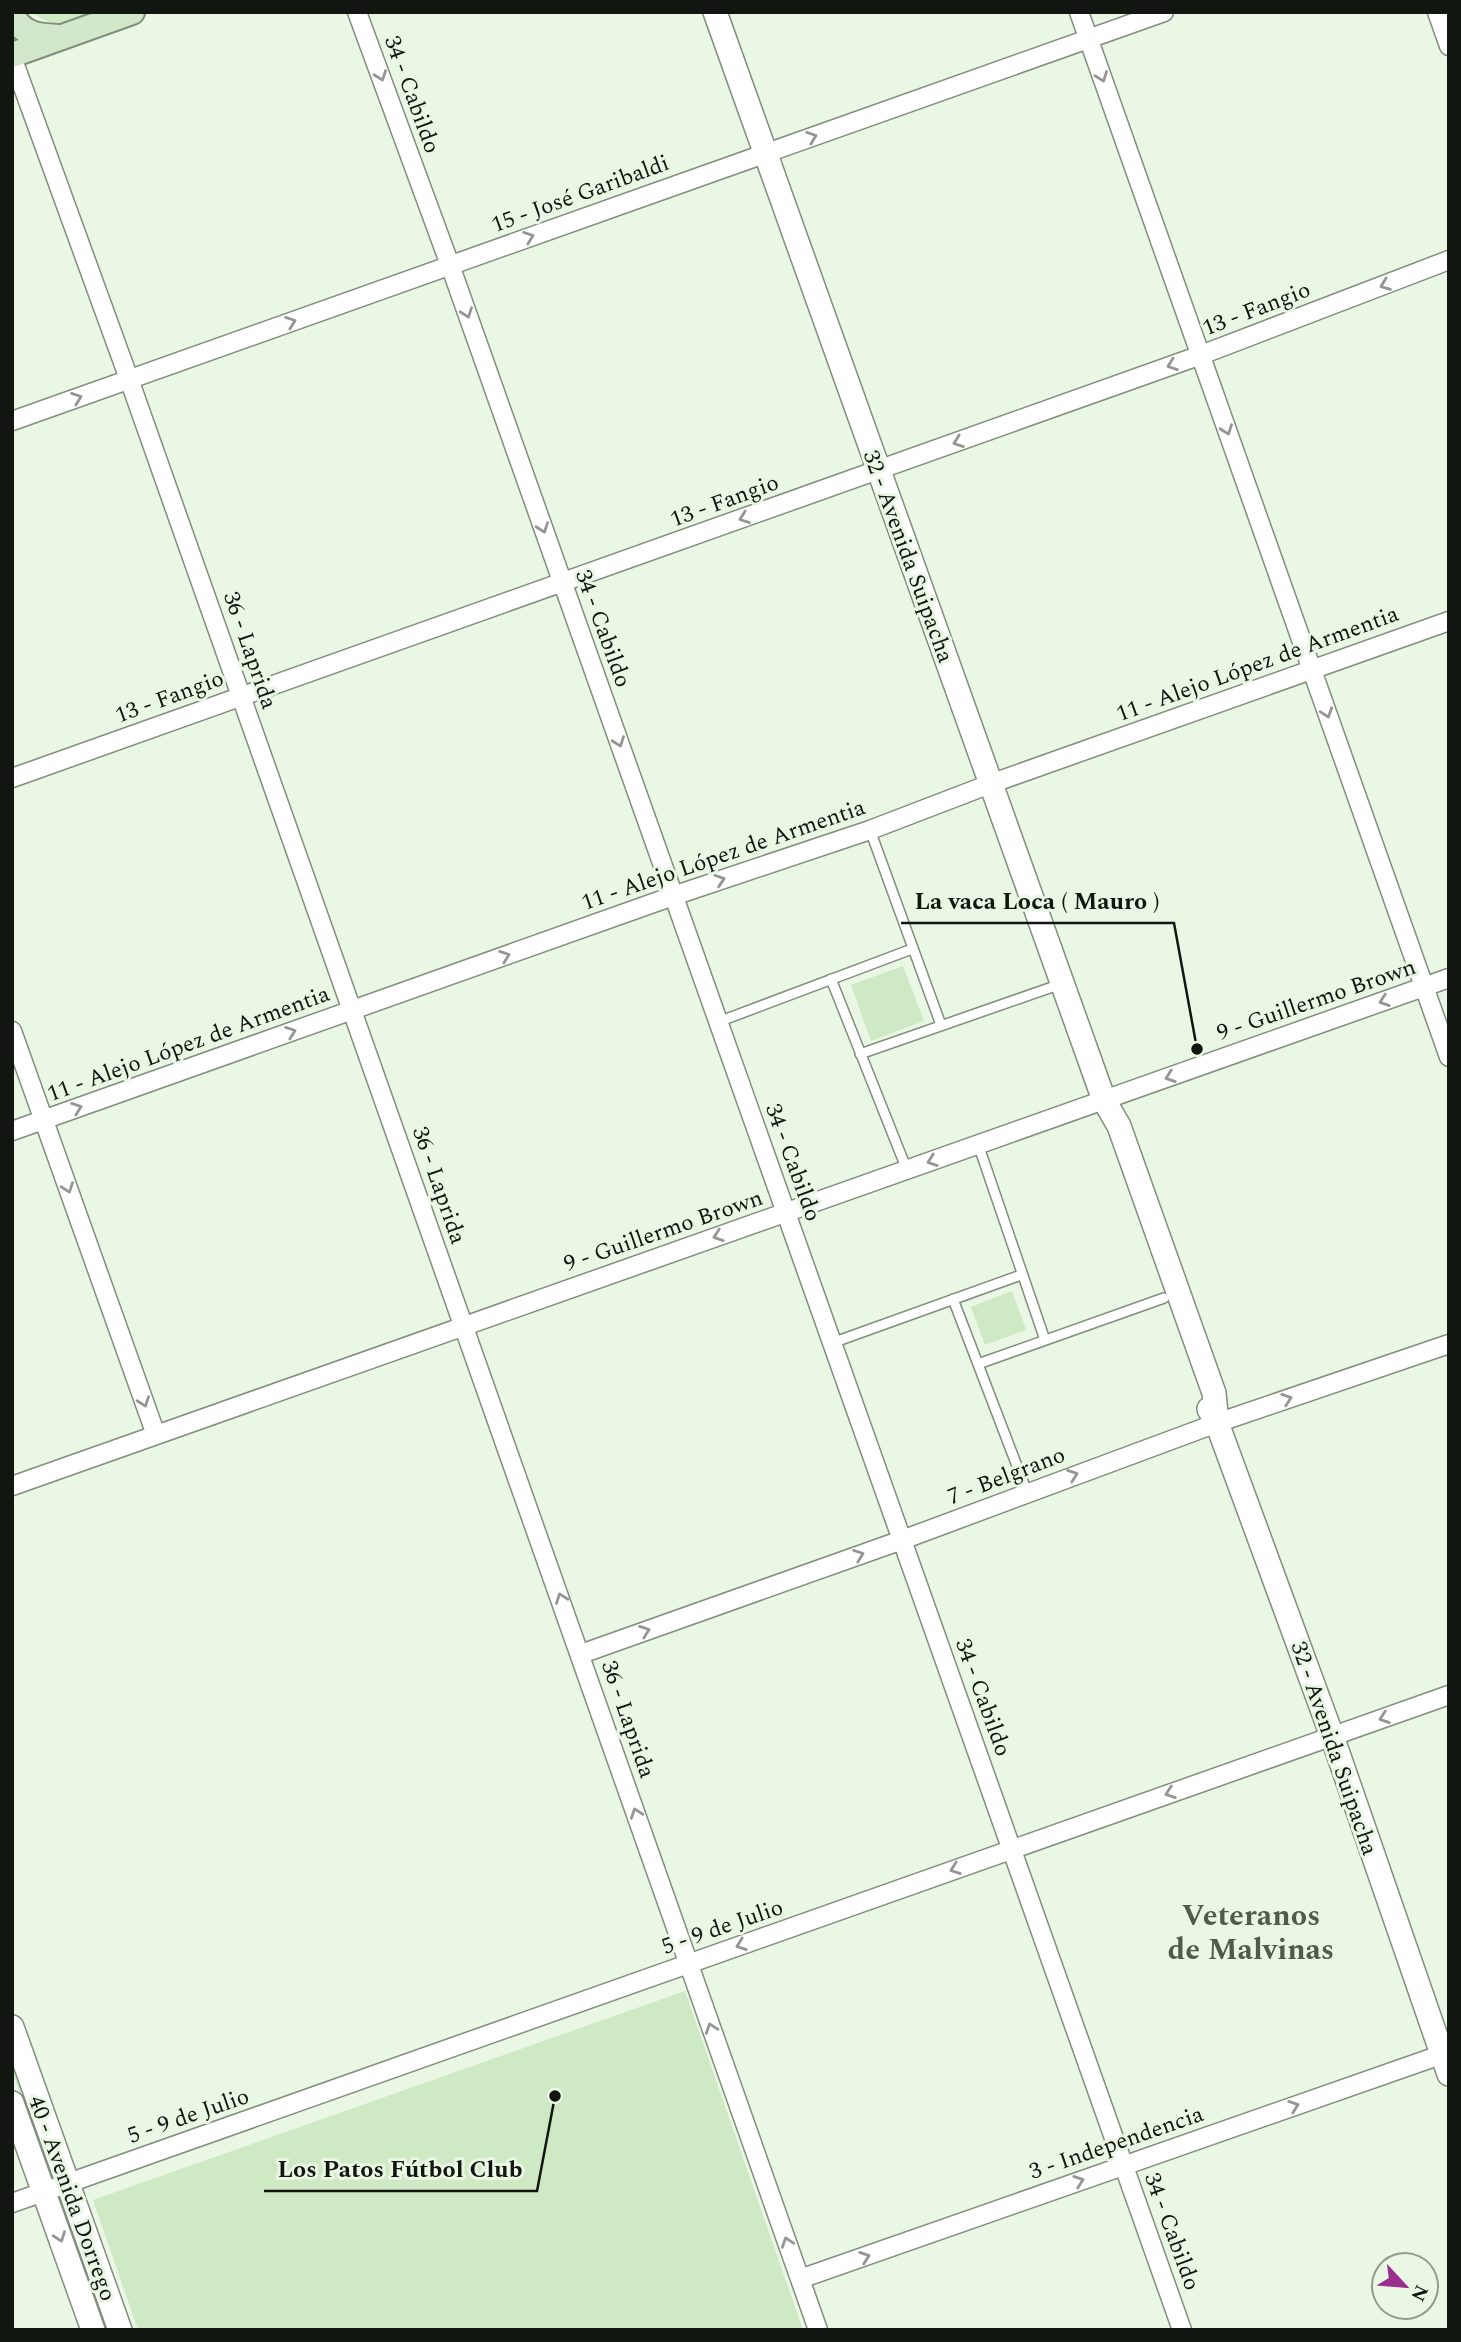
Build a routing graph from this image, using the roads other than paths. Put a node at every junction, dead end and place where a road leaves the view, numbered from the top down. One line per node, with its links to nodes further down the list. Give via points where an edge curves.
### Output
1 (132, 12): 8 (main road)
2 (357, 12): 14 (street, 34 - Cabildo, one-way to 14)
3 (715, 12): 12 (street, 32 - Avenida Suipacha)
4 (1079, 12): 9 (street)
5 (1164, 12): 9 (street, 15 - José Garibaldi)
6 (1437, 12): 10 (street)
7 (12, 16): 8 (main road, via 20,29 38,36)
8 (63, 37): 11 (main road)
9 (1088, 39): 12 (street, 15 - José Garibaldi, one-way to 9); 15 (street, one-way to 15)
10 (1449, 46)
11 (12, 56): 16 (street, 36 - Laprida)
12 (764, 154): 14 (street, 15 - José Garibaldi, one-way to 12); 18 (street, 32 - Avenida Suipacha)
13 (1449, 260): 15 (street, 13 - Fangio, one-way to 15)
14 (450, 265): 16 (street, 15 - José Garibaldi, one-way to 14); 19 (street, 34 - Cabildo, one-way to 19)
15 (1201, 355): 18 (street, 13 - Fangio, one-way to 18); 21 (street, one-way to 21)
16 (129, 379): 17 (street, 15 - José Garibaldi, one-way to 16); 22 (street, 36 - Laprida)
17 (12, 421)
18 (878, 471): 19 (street, 13 - Fangio, one-way to 19); 24 (street, 32 - Avenida Suipacha)
19 (562, 583): 22 (street, 13 - Fangio); 26 (street, 34 - Cabildo, one-way to 26)
20 (1449, 621): 21 (street, 11 - Alejo López de Armentia)
21 (1312, 670): 24 (street, 11 - Alejo López de Armentia); 31 (street, one-way to 31)
22 (241, 696): 23 (street, 13 - Fangio); 32 (street, 36 - Laprida)
23 (12, 778)
24 (990, 784): 25 (street, 11 - Alejo López de Armentia); 30 (street, 32 - Avenida Suipacha)
25 (870, 830): 26 (street, 11 - Alejo López de Armentia, one-way to 25); 27 (lane)
26 (673, 896): 32 (street, 11 - Alejo López de Armentia, one-way to 26); 33 (street, 34 - Cabildo)
27 (912, 949): 29 (lane); 34 (lane)
28 (1449, 978): 31 (street, 9 - Guillermo Brown)
29 (831, 979): 33 (lane); 36 (lane)
30 (1062, 983): 34 (lane); 38 (street, 32 - Avenida Suipacha)
31 (1423, 987): 37 (street); 38 (street, 9 - Guillermo Brown, one-way to 38)
32 (352, 1010): 39 (street, 11 - Alejo López de Armentia, one-way to 32); 47 (street, 36 - Laprida)
33 (718, 1022): 43 (street, 34 - Cabildo)
34 (941, 1025): 36 (lane)
35 (12, 1031): 39 (street)
36 (860, 1054): 42 (lane)
37 (1449, 1058)
38 (1104, 1100): 41 (street, 9 - Guillermo Brown); 45 (street, 32 - Avenida Suipacha, via 1107,1132); 52 (street, 32 - Avenida Suipacha, via 1119,1126 1214,1393)
39 (44, 1120): 40 (street, 11 - Alejo López de Armentia); 53 (street, one-way to 53)
40 (12, 1131)
41 (978, 1144): 42 (street, 9 - Guillermo Brown, one-way to 42); 44 (lane)
42 (906, 1170): 43 (street, 9 - Guillermo Brown)
43 (786, 1212): 47 (street, 9 - Guillermo Brown, one-way to 47); 49 (street, 34 - Cabildo)
44 (1021, 1275): 46 (lane); 48 (lane)
45 (1164, 1298): 48 (lane); 52 (street, 32 - Avenida Suipacha)
46 (953, 1299): 49 (lane); 51 (lane)
47 (464, 1326): 53 (street, 9 - Guillermo Brown); 57 (street, 36 - Laprida, one-way to 47)
48 (1045, 1340): 51 (lane)
49 (832, 1343): 56 (street, 34 - Cabildo)
50 (1449, 1344): 52 (street, 7 - Belgrano, one-way to 50)
51 (978, 1364): 55 (lane)
52 (1217, 1423): 55 (street, 7 - Belgrano, one-way to 52); 59 (street, 32 - Avenida Suipacha)
53 (156, 1435): 54 (street, 9 - Guillermo Brown)
54 (12, 1486)
55 (1027, 1492): 56 (street, 7 - Belgrano)
56 (902, 1540): 57 (street, 7 - Belgrano, one-way to 56); 60 (street, 34 - Cabildo)
57 (581, 1654): 61 (street, 36 - Laprida, one-way to 57)
58 (1449, 1695): 59 (street, 5 - 9 de Julio, one-way to 59)
59 (1332, 1736): 60 (street, 5 - 9 de Julio, one-way to 60); 63 (street, 32 - Avenida Suipacha)
60 (1012, 1849): 61 (street, 5 - 9 de Julio, one-way to 61); 65 (street, 34 - Cabildo)
61 (689, 1964): 66 (street, 5 - 9 de Julio); 69 (street, 36 - Laprida, one-way to 61)
62 (12, 2027): 66 (street, 40 - Avenida Dorrego)
63 (1446, 2060): 65 (street, 3 - Independencia, one-way to 63)
64 (12, 2103): 67 (street, 40 - Avenida Dorrego)
65 (1124, 2165): 69 (street, 3 - Independencia, one-way to 65); 73 (street, 34 - Cabildo)
66 (68, 2183): 67 (street, 5 - 9 de Julio); 71 (street, 40 - Avenida Dorrego)
67 (44, 2192): 68 (street, 5 - 9 de Julio); 70 (street, 40 - Avenida Dorrego, one-way to 70)
68 (14, 2207)
69 (800, 2279): 72 (street, 36 - Laprida)
70 (93, 2330)
71 (120, 2330)
72 (818, 2330)
73 (1182, 2330)

